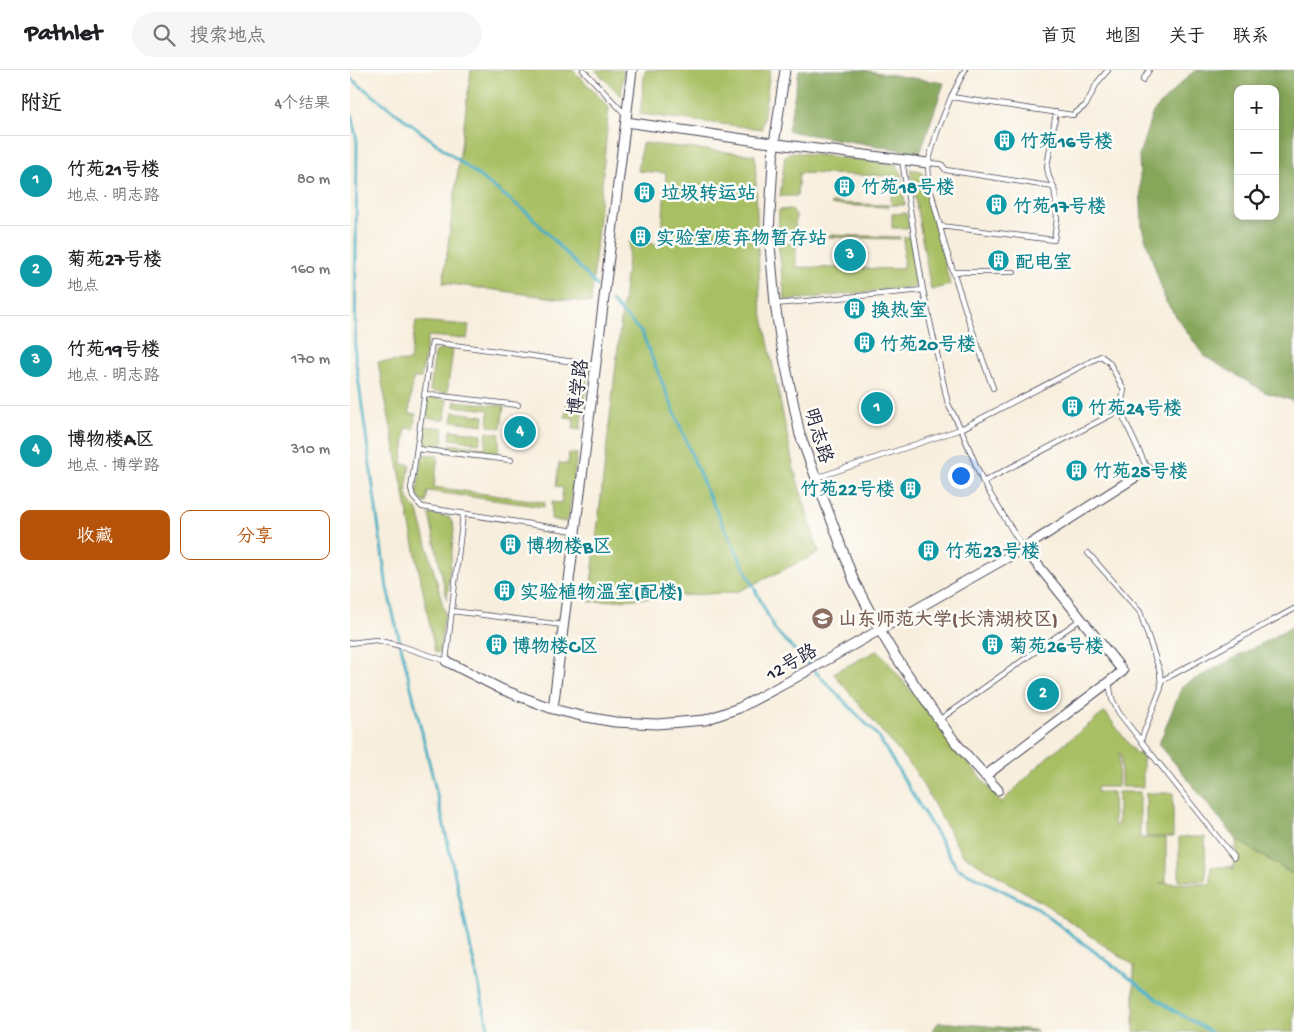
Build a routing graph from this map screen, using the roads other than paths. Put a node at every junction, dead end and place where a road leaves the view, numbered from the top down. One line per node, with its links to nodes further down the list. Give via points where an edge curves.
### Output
1 (584, 70): 10 (lane)
2 (632, 70): 10 (street, 博学路)
3 (785, 70): 11 (street, 明志路)
4 (966, 70): 8 (lane)
5 (1108, 70): 9 (lane, via 1086,105 1073,114)
6 (1149, 70): 7 (lane)
7 (1143, 80)
8 (951, 97): 9 (lane); 13 (lane)
9 (1056, 112): 14 (lane, via 1047,167)
10 (626, 118): 11 (street); 20 (street, 博学路)
11 (774, 144): 12 (street); 19 (street, 明志路, via 769,233)
12 (902, 160): 13 (street); 18 (lane)
13 (928, 163): 14 (lane, via 941,164 946,170); 15 (lane, via 929,184)
14 (1054, 186): 15 (lane, via 1057,219 1054,240)
15 (940, 226): 16 (lane)
16 (954, 272): 17 (lane); 21 (lane)
17 (1014, 272)
18 (923, 290): 19 (lane); 25 (lane, via 948,404)
19 (775, 304): 29 (street, 明志路, via 800,435)
20 (596, 364): 22 (lane, via 432,342); 32 (street, 博学路)
21 (993, 388)
22 (424, 394): 23 (lane); 26 (lane)
23 (518, 405)
24 (1120, 410): 25 (lane, via 1124,390 1109,362 1101,356); 28 (lane); 30 (lane)
25 (961, 429): 29 (lane); 30 (lane)
26 (417, 448): 27 (lane); 31 (lane, via 411,489 416,503 422,508)
27 (511, 460)
28 (1148, 469): 33 (street, 12号路)
29 (816, 478): 39 (street, 明志路, via 854,581)
30 (983, 482): 33 (lane)
31 (463, 514): 32 (lane); 36 (lane)
32 (574, 531): 38 (street, 博学路)
33 (1024, 548): 37 (street); 39 (street, 12号路)
34 (1088, 552): 42 (lane, via 1140,612)
35 (1294, 609): 42 (lane)
36 (452, 611): 38 (lane); 41 (lane)
37 (1081, 619): 43 (street, via 1123,671); 45 (lane)
38 (563, 625): 44 (street, 博学路)
39 (879, 629): 44 (street, 12号路, via 739,708 705,720 657,724 615,722); 45 (street, 明志路)
40 (350, 643): 41 (lane, via 376,640)
41 (446, 662): 44 (street, 12号路)
42 (1161, 681): 46 (lane)
43 (1109, 682): 46 (lane, via 1119,713); 47 (street)
44 (553, 709)
45 (939, 720): 47 (street, 明志路)
46 (1141, 740): 49 (lane)
47 (985, 776): 48 (street, 明志路)
48 (998, 790)
49 (1234, 858)

